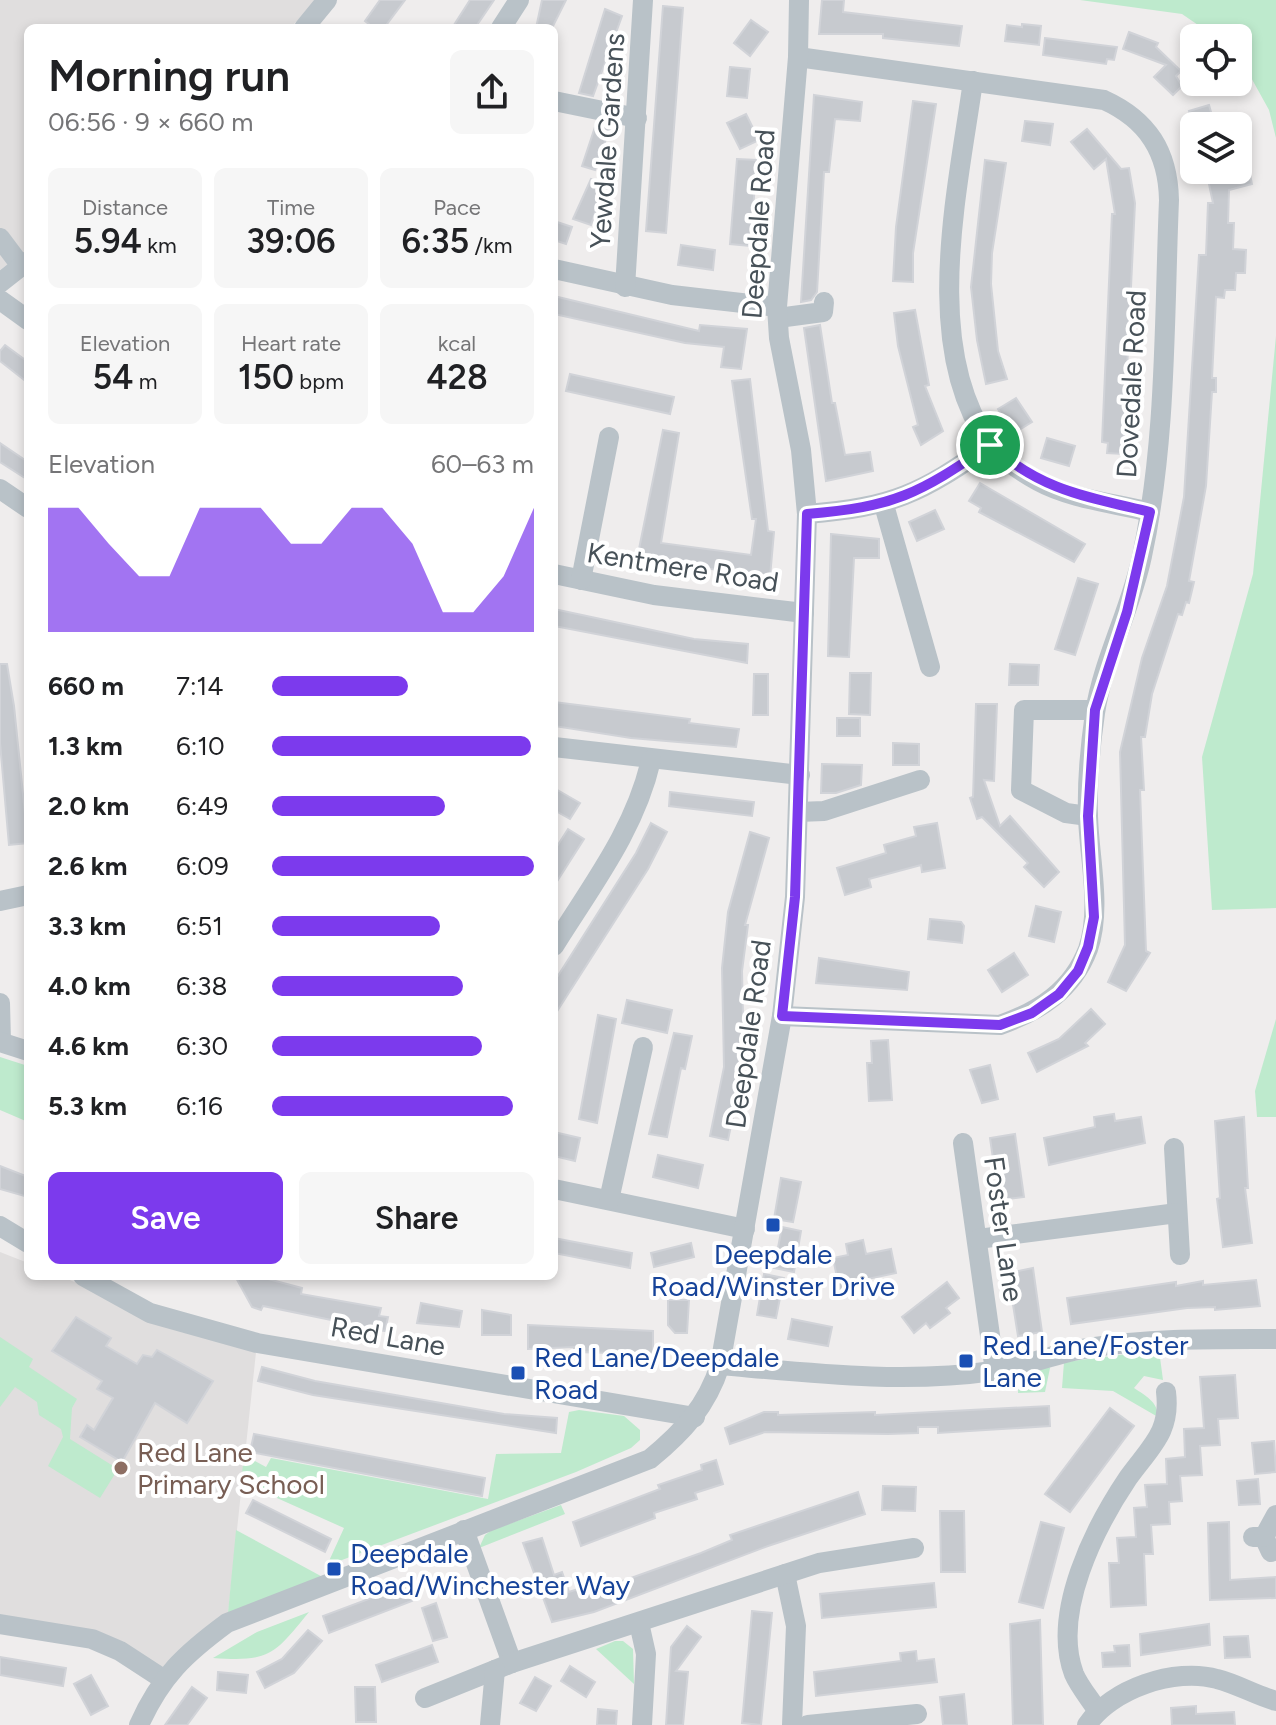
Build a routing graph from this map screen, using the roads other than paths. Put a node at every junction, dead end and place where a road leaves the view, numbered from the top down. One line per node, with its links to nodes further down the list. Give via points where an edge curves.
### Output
1 (327, 0): 5 (street)
2 (519, 0): 6 (street)
3 (643, 0): 10 (street, Yewdale Gardens)
4 (799, 0): 7 (street, Deepdale Road)
5 (307, 24)
6 (504, 24)
7 (798, 57): 8 (street, Dovedale Road); 19 (street, Deepdale Road)
8 (973, 81): 22 (street, via 948,287 961,377); 26 (street, Dovedale Road, via 1104,100 1132,114 1159,148 1169,200 1158,450)
9 (558, 102): 10 (street)
10 (637, 118): 16 (street, Yewdale Gardens)
11 (0, 238): 12 (street)
12 (24, 262)
13 (24, 264): 15 (street)
14 (558, 270): 16 (street)
15 (0, 283)
16 (625, 287): 19 (street)
17 (0, 300): 20 (street)
18 (824, 302): 19 (street, via 823,312)
19 (778, 313): 27 (street, Deepdale Road)
20 (24, 317)
21 (609, 435): 29 (street)
22 (990, 445): 25 (street, via 919,491); 26 (street, via 1040,482)
23 (0, 489): 24 (street)
24 (24, 505)
25 (884, 505): 27 (street); 31 (street)
26 (1150, 512): 32 (street, Dovedale Road, via 1127,612)
27 (807, 514): 30 (street, Deepdale Road)
28 (558, 575): 29 (street, Kentmere Road)
29 (581, 580): 30 (street, Kentmere Road, via 654,595)
30 (804, 613): 35 (street, Deepdale Road)
31 (930, 667)
32 (1095, 710): 38 (street, Dovedale Road); 38 (street, via 1024,710 1021,790 1066,813)
33 (558, 748): 34 (street)
34 (651, 760): 35 (street); 41 (street, via 643,798 629,828)
35 (800, 775): 37 (street, Deepdale Road)
36 (920, 780): 37 (street, via 824,811)
37 (798, 812): 43 (street, Deepdale Road)
38 (1088, 816): 43 (street, Dovedale Road, via 1094,917 1088,947 1078,971 1059,994 1032,1013 1000,1025)
39 (24, 896): 40 (street)
40 (0, 901)
41 (558, 940)
42 (0, 1003): 44 (street)
43 (782, 1016): 53 (street, Deepdale Road)
44 (0, 1042): 46 (street)
45 (643, 1047): 50 (street)
46 (24, 1050)
47 (963, 1143): 54 (street, Foster Lane)
48 (1174, 1148): 51 (street)
49 (558, 1190): 50 (street)
50 (609, 1200): 53 (street)
51 (1177, 1213): 54 (street); 56 (street)
52 (0, 1226): 55 (street)
53 (745, 1229): 59 (street, Deepdale Road)
54 (978, 1239): 60 (street, Foster Lane)
55 (24, 1241)
56 (1180, 1255)
57 (90, 1280): 62 (street, Red Lane, via 150,1313 257,1343)
58 (1276, 1339): 60 (street, via 1112,1345)
59 (720, 1365): 60 (street, via 847,1376); 62 (street, Deepdale Road, via 711,1394)
60 (995, 1371)
61 (1166, 1392): 75 (street, via 1167,1423 1109,1506 1077,1578 1069,1629 1074,1673)
62 (695, 1417): 64 (street, Deepdale Road, via 650,1459)
63 (1276, 1515): 65 (street)
64 (464, 1530): 70 (street); 71 (street, Deepdale Road, via 227,1623 190,1650)
65 (1263, 1542)
66 (914, 1548): 67 (street, via 838,1559)
67 (785, 1574): 68 (street); 80 (street, via 796,1626)
68 (639, 1623): 70 (street); 79 (street, via 646,1654)
69 (0, 1624): 71 (street, via 92,1639)
70 (503, 1667): 73 (street, via 433,1695); 78 (street)
71 (163, 1679): 77 (street, Deepdale Road)
72 (1276, 1701): 75 (street, via 1188,1674 1128,1692)
73 (446, 1713)
74 (917, 1714): 76 (street)
75 (1092, 1718)
76 (853, 1723): 81 (street)
77 (139, 1725)
78 (490, 1725)
79 (642, 1725)
80 (792, 1725)
81 (808, 1725)

